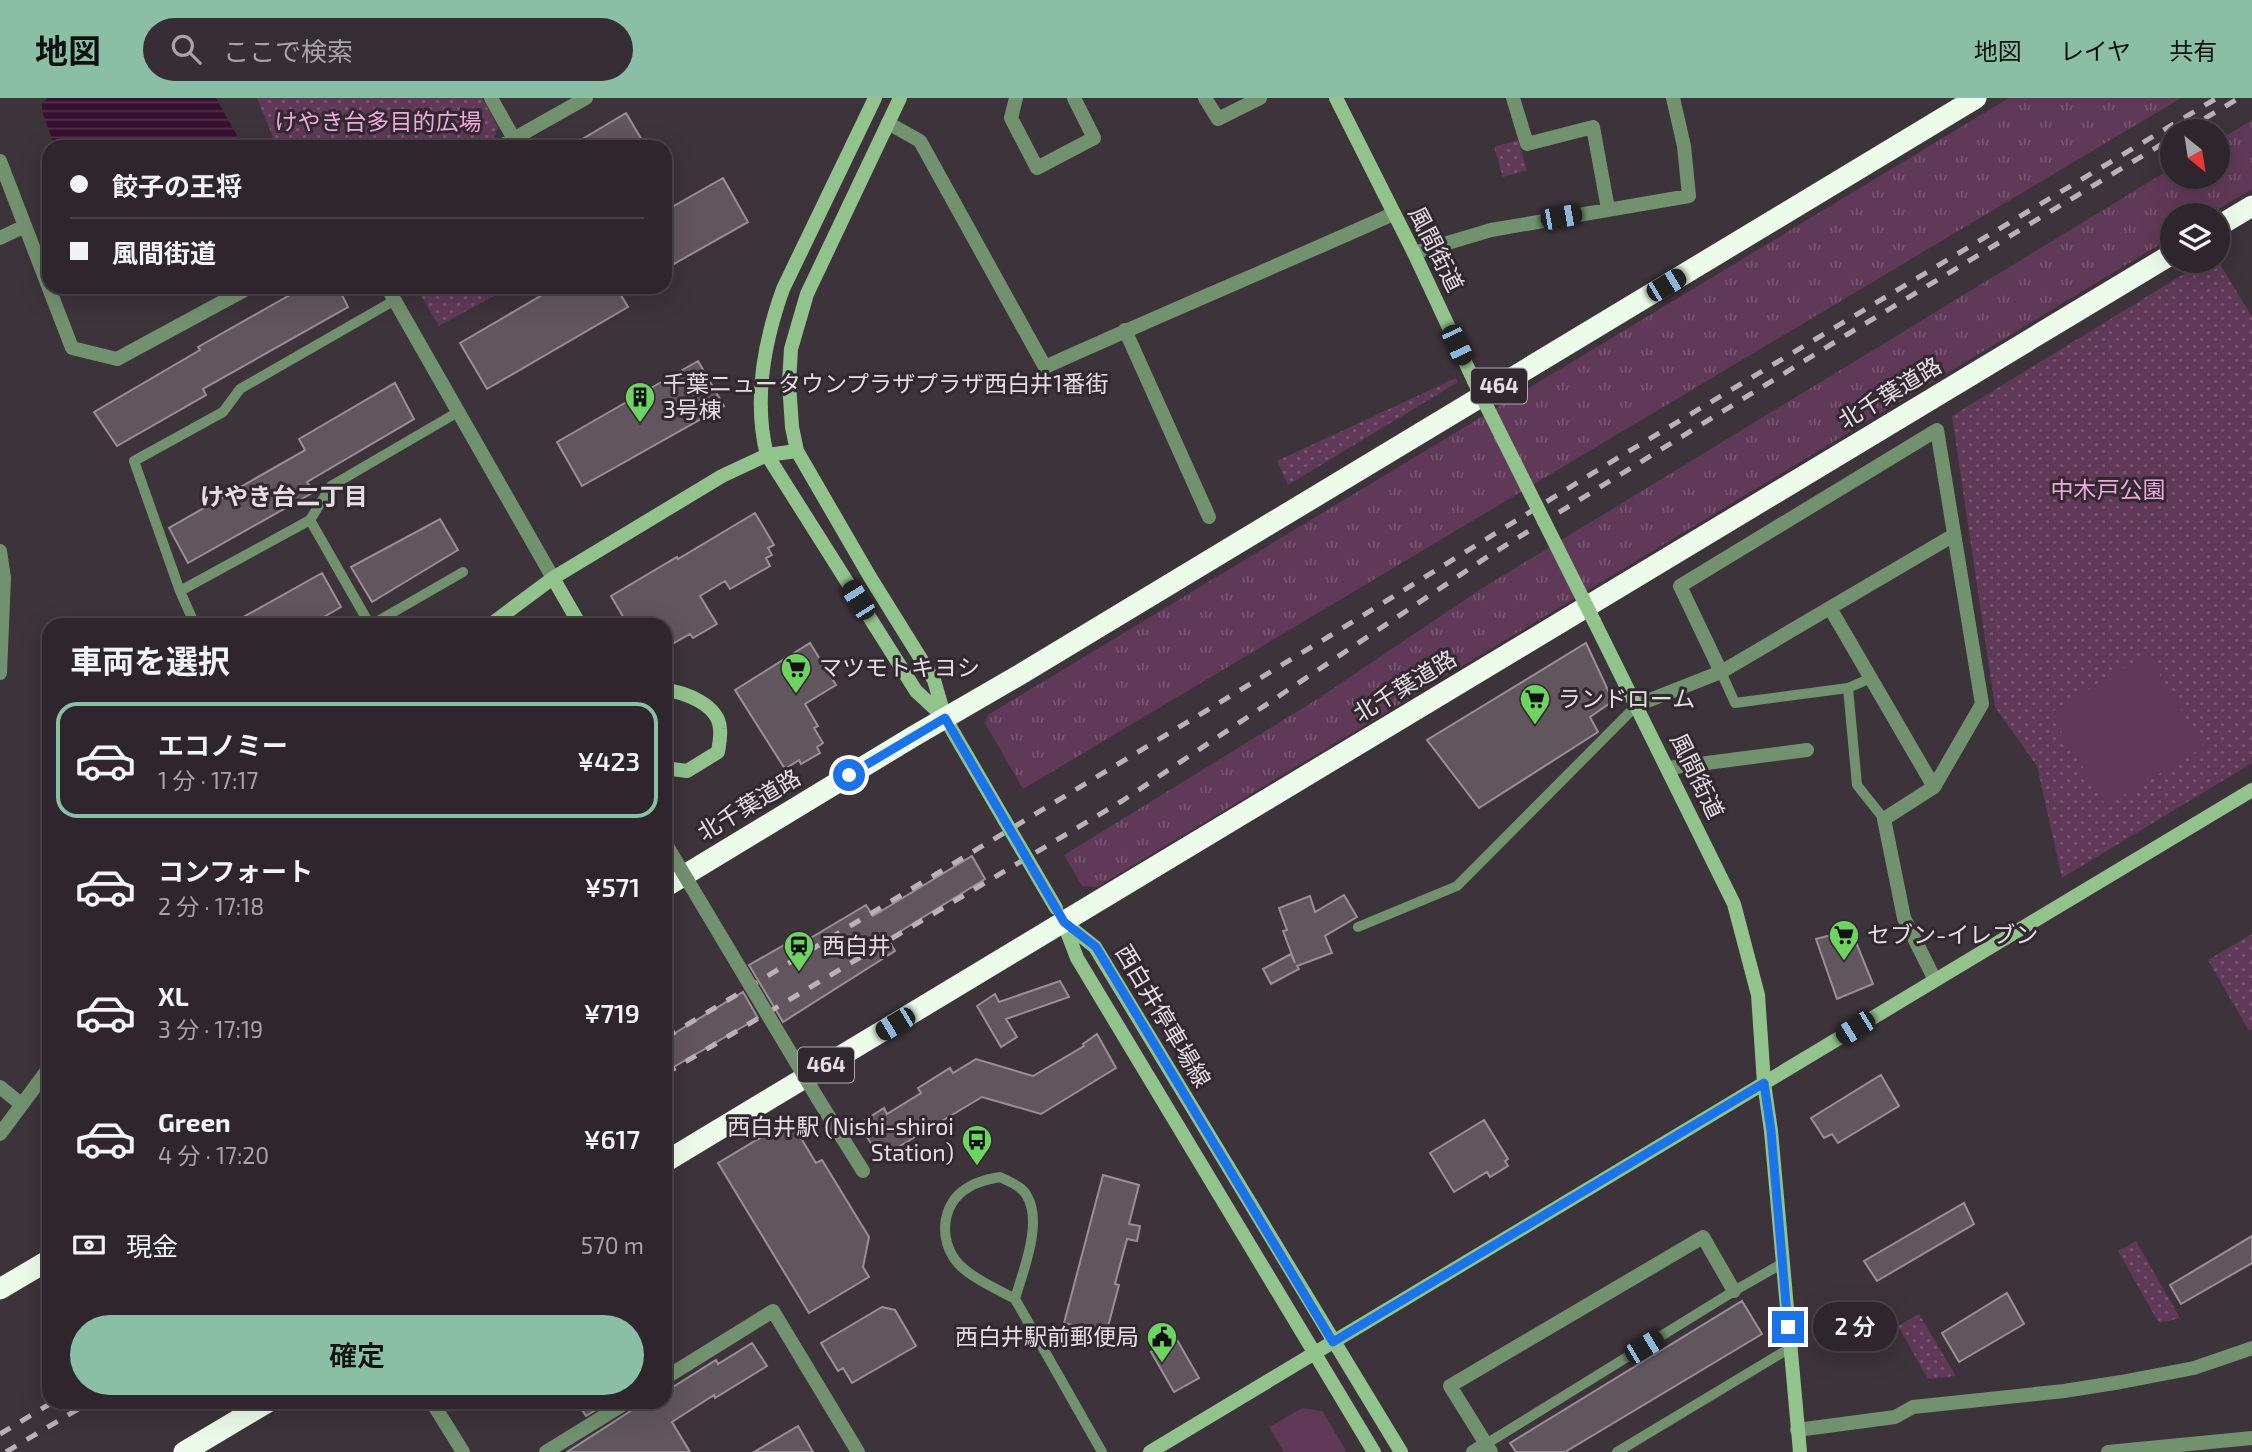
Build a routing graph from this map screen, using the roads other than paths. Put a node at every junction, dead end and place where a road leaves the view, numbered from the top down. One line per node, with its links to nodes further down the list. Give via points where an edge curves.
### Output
1 (491, 98): 14 (street)
2 (586, 98): 14 (street)
3 (874, 98): 32 (street, via 775,311 761,387)
4 (900, 98): 13 (street)
5 (1016, 98): 6 (street, via 1011,118 1037,168 1094,138)
6 (1074, 98)
7 (1205, 98): 8 (street, via 1219,119)
8 (1260, 98)
9 (1336, 98): 18 (street, 風間街道)
10 (1513, 98): 17 (street, via 1527,144 1593,127)
11 (1674, 98): 17 (street, via 1689,196)
12 (1976, 98): 52 (highway, 北千葉道路 / 464, via 1021,674)
13 (888, 123): 29 (street, via 920,141 1045,367); 31 (street, via 799,316 789,383)
14 (514, 139)
15 (0, 161): 20 (street)
16 (2252, 206): 19 (highway)
17 (1608, 209): 22 (street, via 1491,230)
18 (1393, 214): 22 (street, 風間街道); 29 (street)
19 (2230, 219)
20 (25, 226): 21 (street); 24 (street)
21 (0, 239)
22 (1414, 253): 51 (street, 風間街道, bridge)
23 (2160, 261): 61 (highway, 北千葉道路 / 464)
24 (42, 270)
25 (51, 294): 26 (street, via 72,348 117,359)
26 (237, 294)
27 (391, 294): 28 (street)
28 (394, 300): 30 (street); 39 (lane, via 240,389 223,412 134,461)
29 (1125, 330): 33 (street)
30 (458, 412): 34 (lane, via 331,486); 38 (street)
31 (797, 451): 32 (street); 52 (street, via 934,680)
32 (767, 455): 38 (street, via 722,476); 52 (street, via 916,691)
33 (1209, 517)
34 (310, 520): 39 (lane); 42 (lane)
35 (1954, 535): 40 (street); 46 (street, via 1937,430 1680,586); 56 (street, via 1982,704)
36 (0, 551): 47 (street, via 4,578)
37 (463, 572): 43 (lane)
38 (553, 578): 44 (street); 45 (street)
39 (180, 591): 41 (lane)
40 (1830, 608): 46 (street); 48 (street)
41 (192, 618)
42 (366, 618)
43 (382, 618)
44 (499, 618)
45 (576, 618)
46 (1721, 672): 49 (lane, via 1735,703); 51 (street)
47 (0, 673)
48 (1871, 678): 49 (lane); 56 (street)
49 (1848, 688): 58 (lane, via 1857,785)
50 (672, 691): 55 (street, via 710,708 721,727 718,752 687,771)
51 (1637, 705): 54 (street, 風間街道); 62 (lane, via 1457,886)
52 (949, 726): 60 (highway, 北千葉道路 / 464); 61 (street, bridge)
53 (1807, 750): 54 (street)
54 (1668, 768): 65 (street, 風間街道, via 1734,904 1758,995)
55 (672, 769)
56 (1934, 787): 58 (street)
57 (2252, 790): 63 (street)
58 (1884, 819): 63 (street, via 1904,918)
59 (672, 854): 70 (street, bridge)
60 (672, 883)
61 (1060, 915): 69 (highway, 北千葉道路 / 464); 76 (street, 西白井停車場線, via 1096,947); 79 (street, 西白井停車場線, via 1077,958)
62 (1358, 927)
63 (1935, 980): 65 (street)
64 (42, 1077): 67 (street)
65 (1764, 1083): 71 (street, 風間街道); 76 (street)
66 (0, 1087): 67 (street)
67 (21, 1104): 68 (street)
68 (0, 1134)
69 (672, 1158)
70 (863, 1171)
71 (1783, 1263): 74 (lane); 77 (street, 風間街道)
72 (42, 1264): 73 (highway)
73 (0, 1289)
74 (1734, 1291): 86 (lane); 86 (street, via 1703,1237 1450,1386)
75 (1015, 1299): 75 (lane, via 964,1270 945,1237 945,1219 952,1202 986,1179 999,1177 1016,1185 1027,1195 1032,1212 1033,1235); 91 (lane)
76 (1333, 1342): 79 (street); 94 (street, 西白井停車場線)
77 (1790, 1348): 84 (street, 風間街道); 95 (lane)
78 (2252, 1348): 84 (street, via 2194,1368 2064,1391 1913,1407 1895,1417)
79 (1315, 1354): 92 (street); 93 (street, 西白井停車場線)
80 (672, 1374): 90 (street, via 773,1311)
81 (256, 1409): 87 (highway)
82 (436, 1409): 88 (street)
83 (616, 1409): 89 (street)
84 (1797, 1430): 96 (street, 風間街道)
85 (2252, 1438): 97 (street)
86 (1483, 1449)
87 (184, 1452)
88 (463, 1452)
89 (546, 1452)
90 (858, 1452)
91 (1102, 1452)
92 (1150, 1452)
93 (1374, 1452)
94 (1401, 1452)
95 (1617, 1452)
96 (1800, 1452)
97 (2108, 1452)

